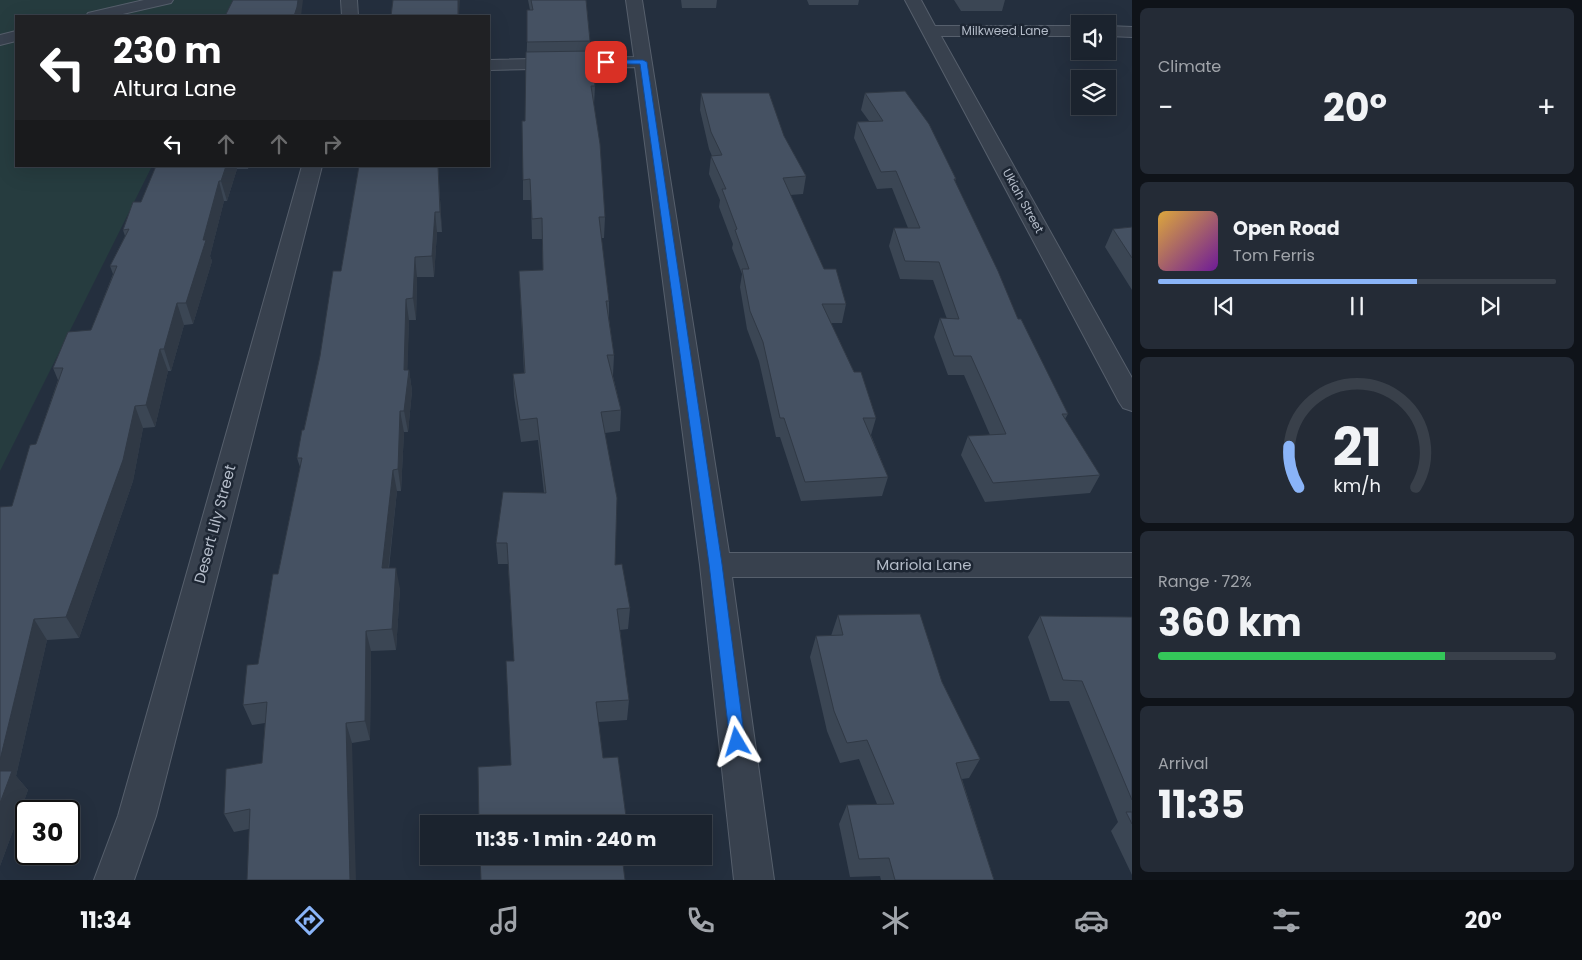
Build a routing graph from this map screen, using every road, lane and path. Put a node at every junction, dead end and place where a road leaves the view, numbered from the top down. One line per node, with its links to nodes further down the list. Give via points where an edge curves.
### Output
1 (165, 0): 5 (street)
2 (349, 0): 6 (street)
3 (634, 0): 13 (street)
4 (913, 0): 7 (street, Ukiah Street)
5 (98, 15)
6 (350, 15)
7 (930, 30): 8 (street, Milkweed Lane); 16 (street, Ukiah Street)
8 (1071, 31)
9 (1116, 32): 10 (street)
10 (1132, 32)
11 (15, 36): 12 (street)
12 (0, 40)
13 (643, 62): 14 (street); 17 (street)
14 (490, 65)
15 (312, 167): 19 (street, Desert Lily Street, via 137,816)
16 (1132, 402)
17 (716, 564): 18 (street, Mariola Lane); 20 (street)
18 (1132, 565)
19 (114, 880)
20 (754, 880)

